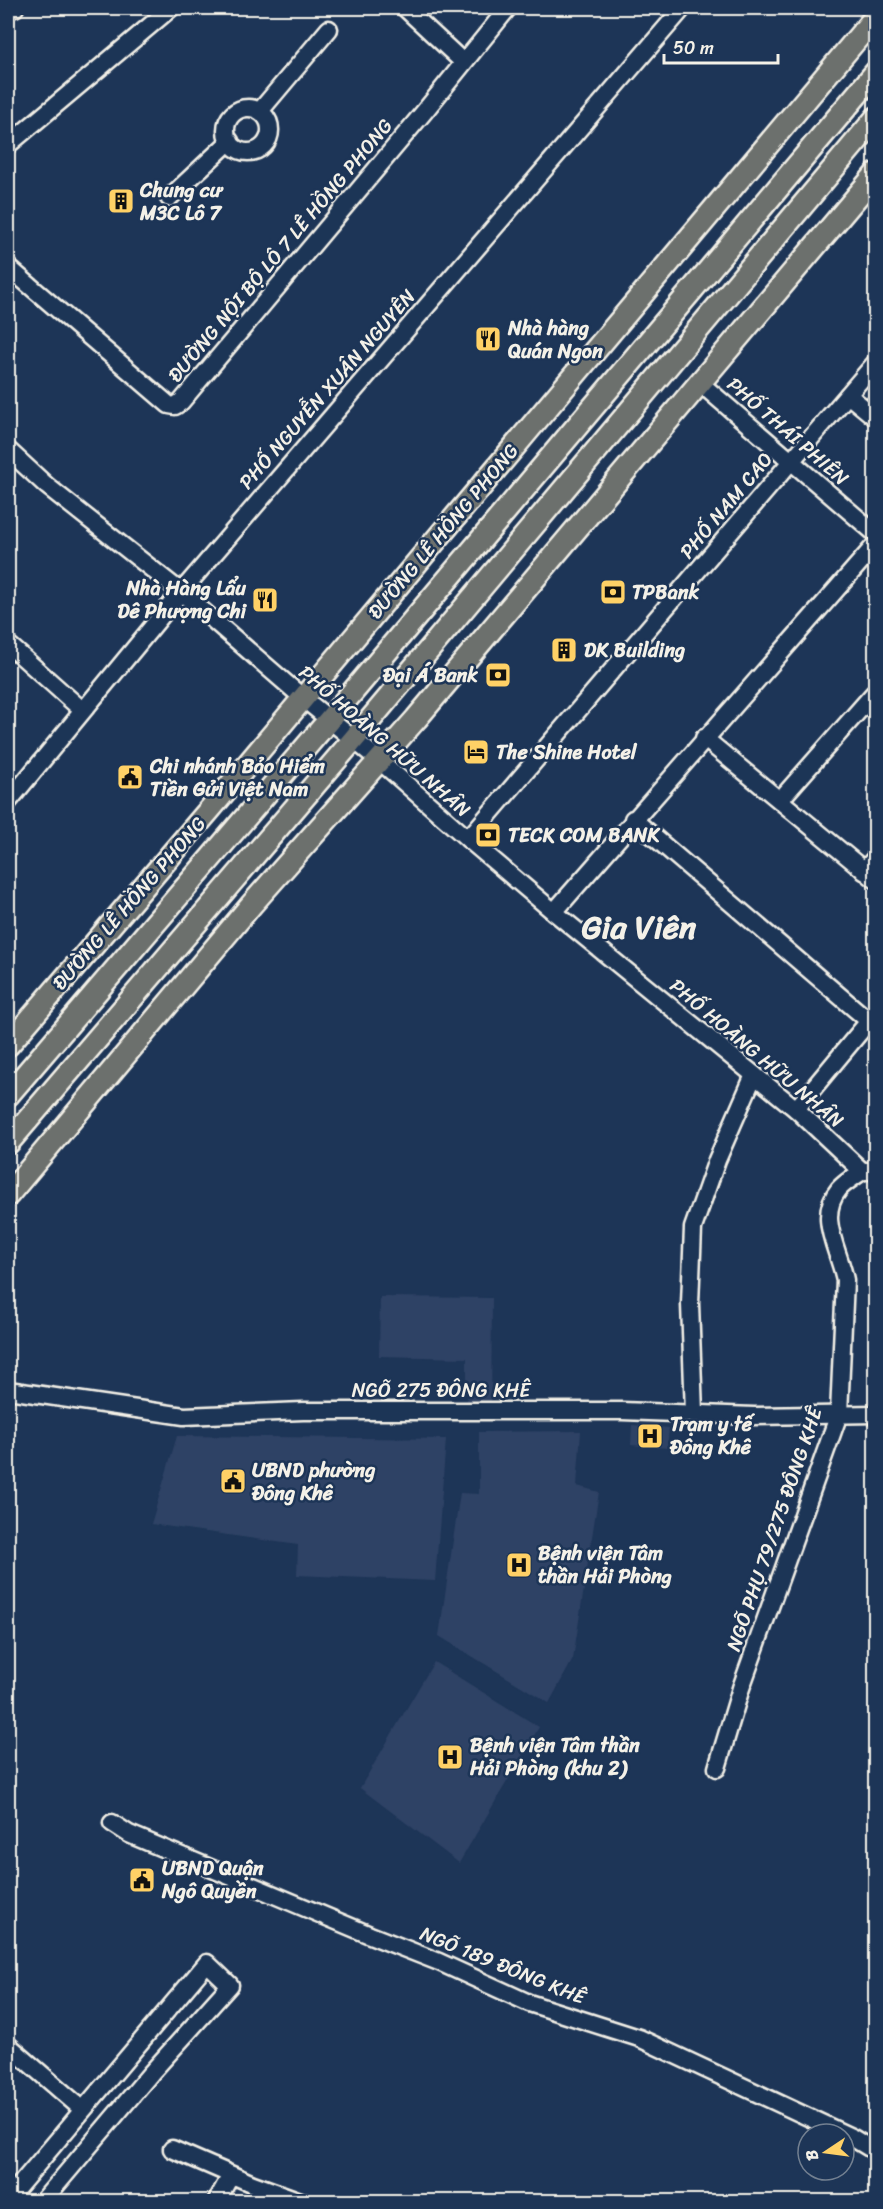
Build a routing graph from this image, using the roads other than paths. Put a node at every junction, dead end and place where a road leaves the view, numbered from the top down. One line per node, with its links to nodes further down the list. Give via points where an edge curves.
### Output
1 (15, 8): 6 (street)
2 (171, 8): 14 (street)
3 (405, 8): 9 (street)
4 (508, 8): 9 (street, ĐƯỜNG NỘI BỘ LÔ 7 LÊ HỒNG PHONG)
5 (683, 8): 26 (street, PHỐ NGUYỄN XUÂN NGUYÊN)
6 (8, 10)
7 (873, 15): 29 (main road, ĐƯỜNG LÊ HỒNG PHONG)
8 (329, 29): 11 (street)
9 (463, 62): 17 (street, ĐƯỜNG NỘI BỘ LÔ 7 LÊ HỒNG PHONG, via 175,406 169,405)
10 (876, 72): 31 (main road, ĐƯỜNG LÊ HỒNG PHONG)
11 (260, 111): 13 (street, via 246,108 233,114 227,128); 13 (street, via 269,123 266,143 248,152 234,147)
12 (876, 118): 33 (main road)
13 (230, 141): 16 (street)
14 (8, 145)
15 (876, 174): 19 (main road)
16 (169, 198)
17 (8, 267)
18 (876, 362): 20 (street, PHỐ NAM CAO)
19 (700, 383): 23 (street, PHỐ THÁI PHIÊN); 34 (main road)
20 (848, 395): 21 (street); 23 (street, PHỐ NAM CAO)
21 (876, 418)
22 (8, 450): 26 (street, PHỐ HOÀNG HỮU NHÂN, via 47,486)
23 (791, 462): 24 (street, PHỐ THÁI PHIÊN); 38 (street, PHỐ NAM CAO)
24 (876, 534)
25 (876, 544): 32 (street)
26 (181, 592): 29 (street, PHỐ HOÀNG HỮU NHÂN); 30 (street, PHỐ NGUYỄN XUÂN NGUYÊN)
27 (8, 644): 30 (street)
28 (876, 691): 35 (street)
29 (303, 698): 31 (street, PHỐ HOÀNG HỮU NHÂN); 43 (main road, ĐƯỜNG LÊ HỒNG PHONG)
30 (82, 710): 36 (street, PHỐ NGUYỄN XUÂN NGUYÊN)
31 (329, 720): 33 (street, PHỐ HOÀNG HỮU NHÂN); 45 (main road, ĐƯỜNG LÊ HỒNG PHONG)
32 (704, 738): 35 (street); 37 (street)
33 (354, 739): 34 (street, PHỐ HOÀNG HỮU NHÂN); 47 (main road)
34 (380, 760): 38 (street, PHỐ HOÀNG HỮU NHÂN); 49 (main road, via 252,904)
35 (780, 800): 40 (street)
36 (8, 802)
37 (633, 819): 41 (street); 42 (street)
38 (468, 839): 41 (street, PHỐ HOÀNG HỮU NHÂN)
39 (876, 857): 40 (street)
40 (870, 875)
41 (554, 912): 44 (street, PHỐ HOÀNG HỮU NHÂN)
42 (872, 1017): 46 (street)
43 (8, 1045)
44 (754, 1075): 46 (street, PHỐ HOÀNG HỮU NHÂN); 51 (street, via 693,1228 690,1304)
45 (8, 1095)
46 (796, 1109): 48 (street, PHỐ HOÀNG HỮU NHÂN)
47 (8, 1143)
48 (869, 1171): 52 (street, NGÕ PHỤ 79/275 ĐÔNG KHÊ, via 840,1188 830,1205 829,1232 845,1280)
49 (8, 1195)
50 (8, 1390): 51 (street, NGÕ 275 ĐÔNG KHÊ, via 184,1416 303,1411)
51 (694, 1413): 52 (street, NGÕ 275 ĐÔNG KHÊ)
52 (839, 1414): 53 (street, NGÕ 275 ĐÔNG KHÊ); 54 (street, NGÕ PHỤ 79/275 ĐÔNG KHÊ, via 741,1688)
53 (876, 1414)
54 (717, 1768)
55 (112, 1823): 61 (street, NGÕ 189 ĐÔNG KHÊ, via 129,1834 530,2003 639,2038)
56 (8, 2045): 59 (street)
57 (131, 2054): 58 (street); 58 (street, via 207,1963 230,1985); 59 (street)
58 (151, 2073): 64 (street)
59 (82, 2109): 63 (street)
60 (172, 2149): 62 (street)
61 (876, 2152)
62 (231, 2175): 65 (street); 66 (street)
63 (8, 2199)
64 (42, 2202)
65 (216, 2202)
66 (303, 2202)

